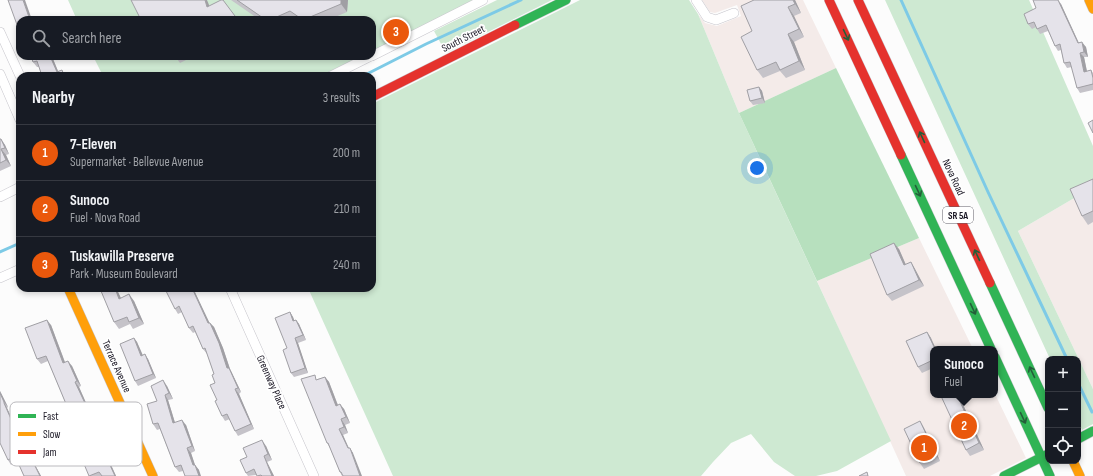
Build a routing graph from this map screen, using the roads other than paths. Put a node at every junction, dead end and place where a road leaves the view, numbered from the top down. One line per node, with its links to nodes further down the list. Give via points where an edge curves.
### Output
1 (483, 0): 10 (street)
2 (566, 0): 15 (main road, South Street)
3 (696, 0): 8 (street, via 707,17 716,20)
4 (829, 0): 23 (main road, SR 5A, one-way to 23)
5 (858, 0): 26 (main road, Nova Road / SR 5A, one-way to 5)
6 (1089, 0): 7 (main road)
7 (1093, 9)
8 (734, 13)
9 (0, 32): 12 (street)
10 (376, 54)
11 (364, 60): 13 (street)
12 (18, 72)
13 (339, 72)
14 (0, 74): 16 (street)
15 (376, 95)
16 (16, 111)
17 (16, 190): 18 (street)
18 (0, 197)
19 (16, 271): 20 (street)
20 (0, 278)
21 (70, 292): 25 (main road, Terrace Avenue)
22 (232, 292): 34 (street, Greenway Place)
23 (990, 346)
24 (998, 363): 30 (main road, one-way to 30)
25 (120, 402)
26 (1045, 402)
27 (1093, 431): 28 (main road)
28 (1081, 437)
29 (142, 450): 33 (main road, Terrace Avenue)
30 (1045, 455): 35 (main road)
31 (1047, 464): 36 (main road)
32 (1074, 464): 37 (main road)
33 (154, 476)
34 (314, 476)
35 (1004, 476)
36 (1050, 476)
37 (1080, 476)

